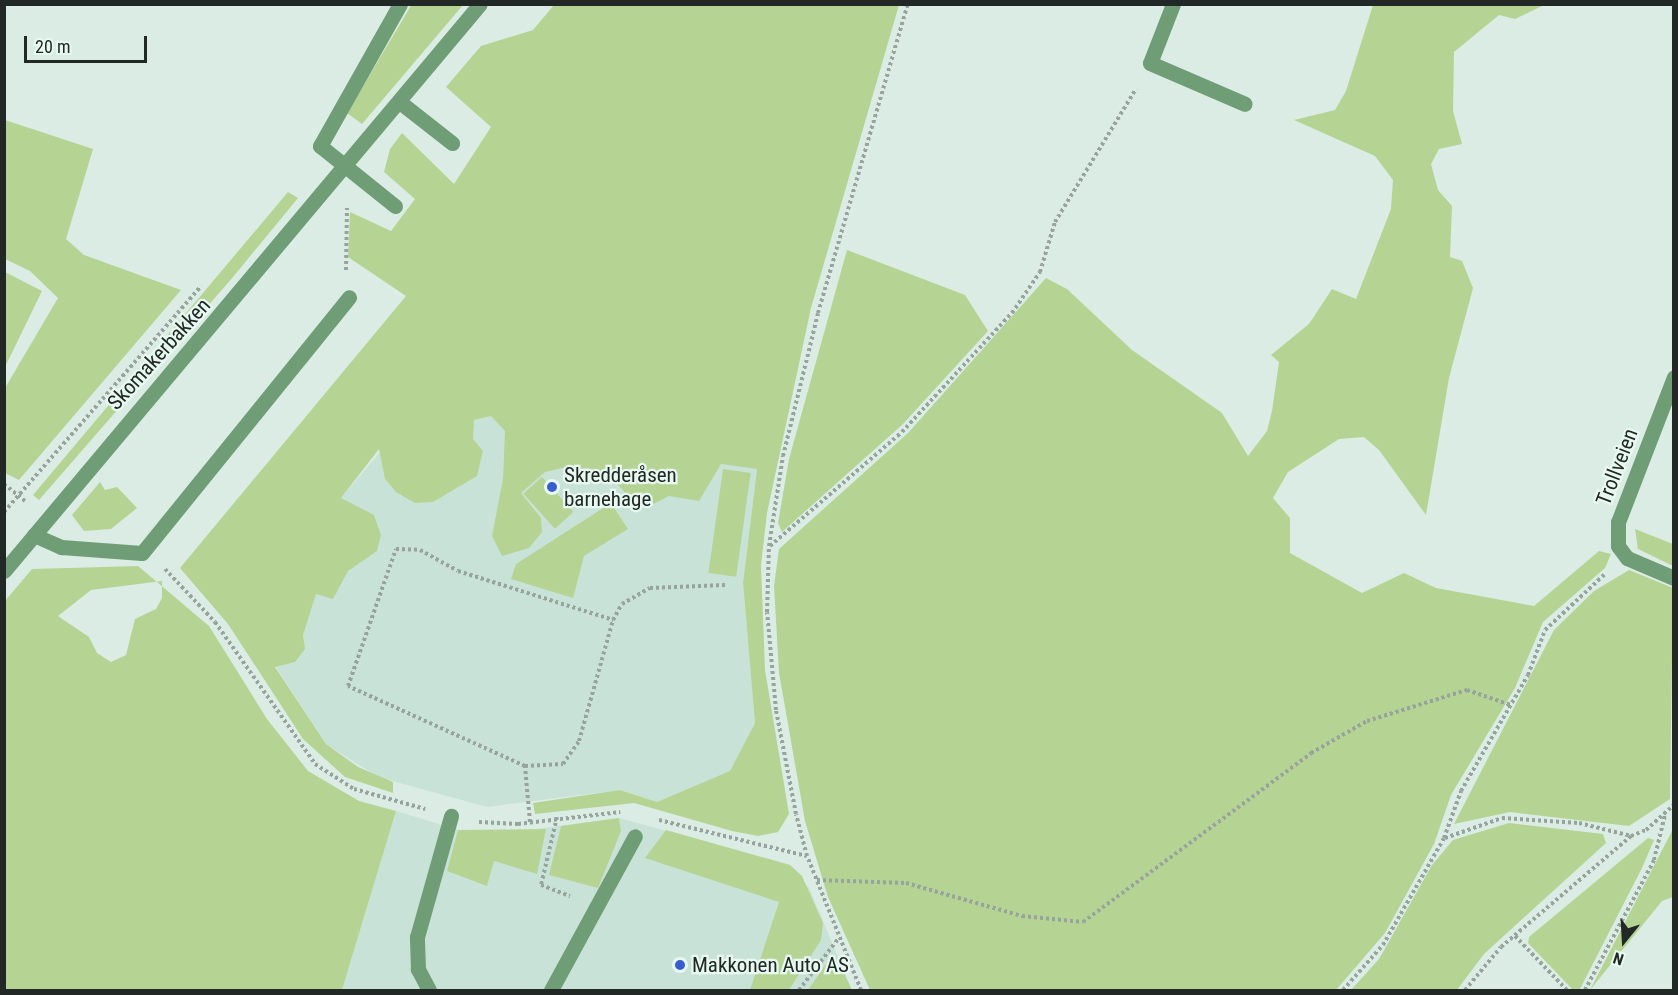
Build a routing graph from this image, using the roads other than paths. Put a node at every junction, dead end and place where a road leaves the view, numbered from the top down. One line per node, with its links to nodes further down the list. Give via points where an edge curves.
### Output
1 (480, 4): 4 (street, Skomakerbakken)
2 (1173, 4): 5 (street, via 1150,63)
3 (399, 5): 7 (street, via 320,146)
4 (401, 103): 6 (street); 7 (street, Skomakerbakken)
5 (1245, 104)
6 (452, 143)
7 (347, 166): 8 (street); 11 (street, Skomakerbakken)
8 (395, 206)
9 (349, 297): 11 (street, via 142,553 61,547)
10 (1674, 377): 13 (street, Trollveien, via 1618,522 1618,546 1627,558)
11 (34, 535): 12 (street, Skomakerbakken)
12 (4, 571)
13 (1674, 578)
14 (451, 816): 16 (street, via 417,938 418,969)
15 (635, 836): 17 (street, via 600,908)
16 (429, 990)
17 (551, 990)

